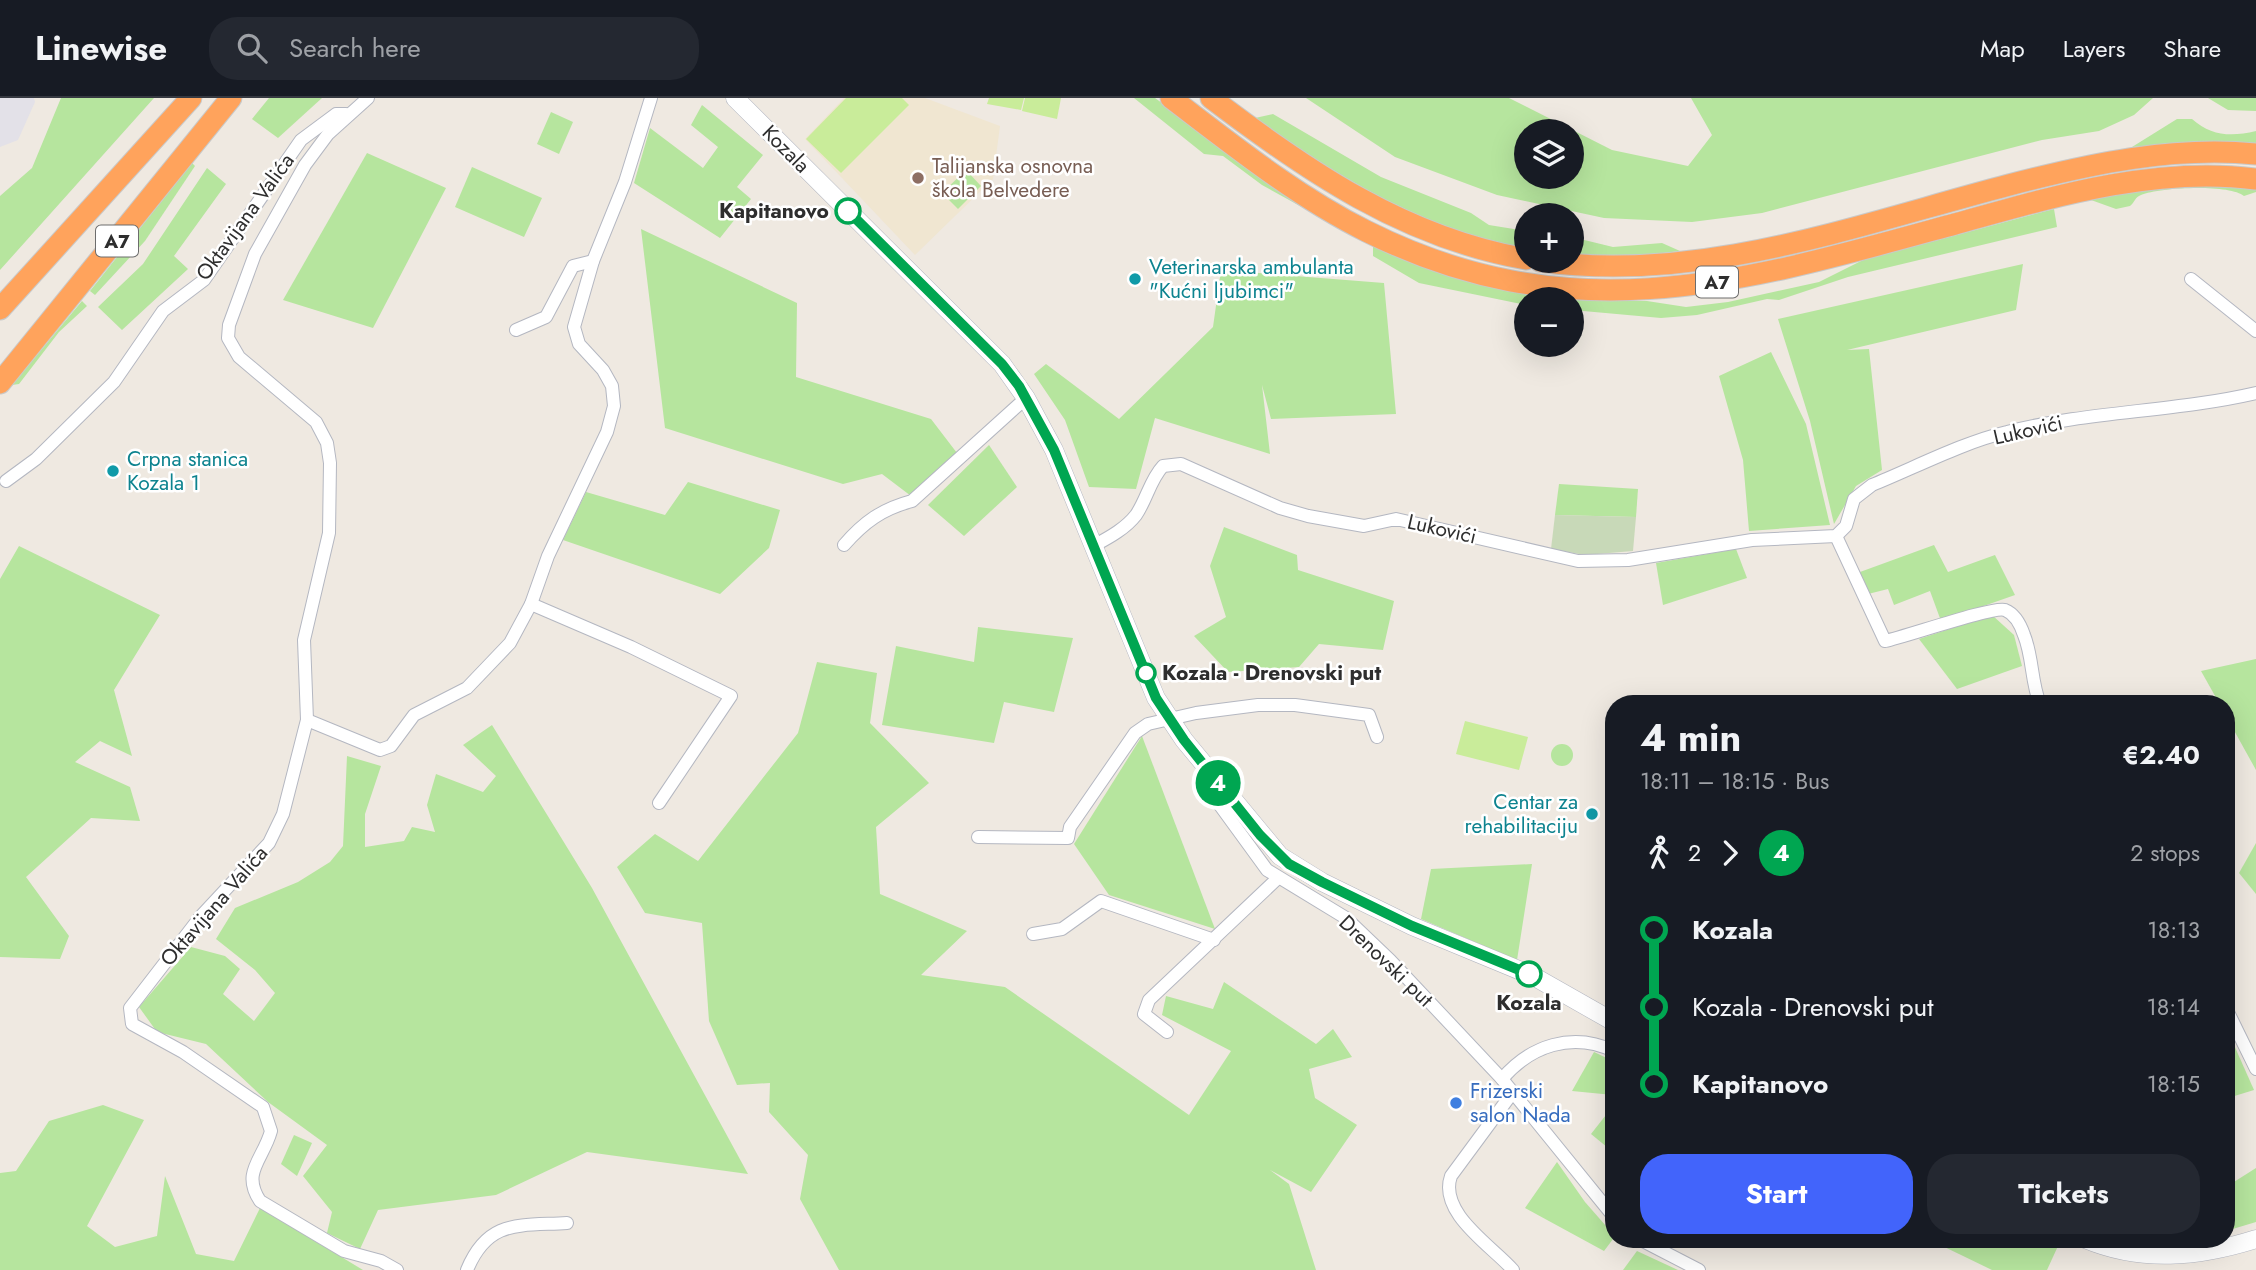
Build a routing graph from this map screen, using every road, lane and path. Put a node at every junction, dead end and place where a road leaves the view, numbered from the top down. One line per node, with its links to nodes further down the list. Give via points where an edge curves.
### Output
1 (191, 98): 15 (highway, A7)
2 (231, 98): 18 (highway, A7)
3 (368, 98): 8 (street, Oktavijana Valića)
4 (651, 98): 12 (street, via 625,182)
5 (736, 98): 20 (main road, Kozala, via 1002,364)
6 (1171, 98): 10 (highway, A7, via 1262,168 1367,232 1466,270 1573,290 1665,290 1760,274 2111,186 2184,176)
7 (1211, 98): 11 (highway, via 1298,163 1370,205 1459,243)
8 (346, 114): 21 (street, Oktavijana Valića, via 336,114 301,140 204,280 163,312 114,382); 27 (street, Oktavijana Valića, via 305,165 276,214 255,254 228,338 239,357 316,422 327,443 328,533 304,640)
9 (2256, 154): 13 (highway, A7, via 2167,153 2098,164 1783,244 1686,263)
10 (2256, 179)
11 (1514, 256)
12 (593, 261): 16 (street, via 573,266 546,317); 25 (street, via 575,327 579,344 608,378 614,406 607,432 548,556)
13 (1584, 264)
14 (2191, 279): 17 (street)
15 (0, 309)
16 (516, 330)
17 (2256, 331)
18 (0, 383)
19 (2256, 393): 22 (street, Lukovići, via 2202,405 2108,414 2005,432 1872,485 1854,499 1846,526)
20 (1026, 398): 23 (street, via 912,500 872,516); 24 (main road, Kozala)
21 (6, 481)
22 (1836, 536): 24 (street, Lukovići, via 1752,540 1628,561 1578,561 1396,519 1364,526 1308,516 1181,464 1163,466 1135,515); 26 (street, via 1885,641 2002,609 2018,623 2027,644)
23 (844, 545)
24 (1095, 545): 28 (main road, Kozala, via 1144,670)
25 (531, 604): 27 (street, via 510,643 467,688 414,715 391,746 370,748); 31 (street, via 731,696)
26 (2038, 695)
27 (307, 720): 50 (street, Oktavijana Valića, via 283,814 269,843 201,916 139,995 130,1008 132,1024 183,1052 263,1107 271,1131 251,1174 260,1201 344,1251)
28 (1170, 720): 29 (street, via 1222,709 1295,705 1369,715); 30 (main road, Kozala); 32 (street, via 1148,724 1135,733 1070,827 1068,838)
29 (1377, 737)
30 (1211, 775): 33 (street, Drenovski put, via 1208,786 1214,800); 36 (main road, Kozala, via 1269,845 1300,871 1412,926 1533,976)
31 (659, 803)
32 (978, 836)
33 (1278, 878): 35 (street); 41 (street, Drenovski put, via 1357,927)
34 (1033, 934): 35 (street, via 1062,929 1101,901)
35 (1214, 940): 38 (street, via 1149,1000 1144,1014)
36 (1605, 1017)
37 (2235, 1026): 40 (street)
38 (1167, 1031)
39 (1605, 1048): 41 (street, via 1586,1041 1545,1047 1526,1055)
40 (2256, 1069)
41 (1502, 1079): 42 (street, Drenovski put)
42 (1513, 1092): 43 (street, Drenovski put); 52 (street, via 1463,1158 1448,1188 1460,1216)
43 (1605, 1206)
44 (568, 1223): 51 (street, via 503,1227 481,1242)
45 (2256, 1239): 46 (main road)
46 (2235, 1245)
47 (1656, 1248): 53 (street)
48 (2116, 1248): 49 (main road, via 2166,1256)
49 (2223, 1248)
50 (397, 1270)
51 (467, 1270)
52 (1513, 1270)
53 (1699, 1270)

